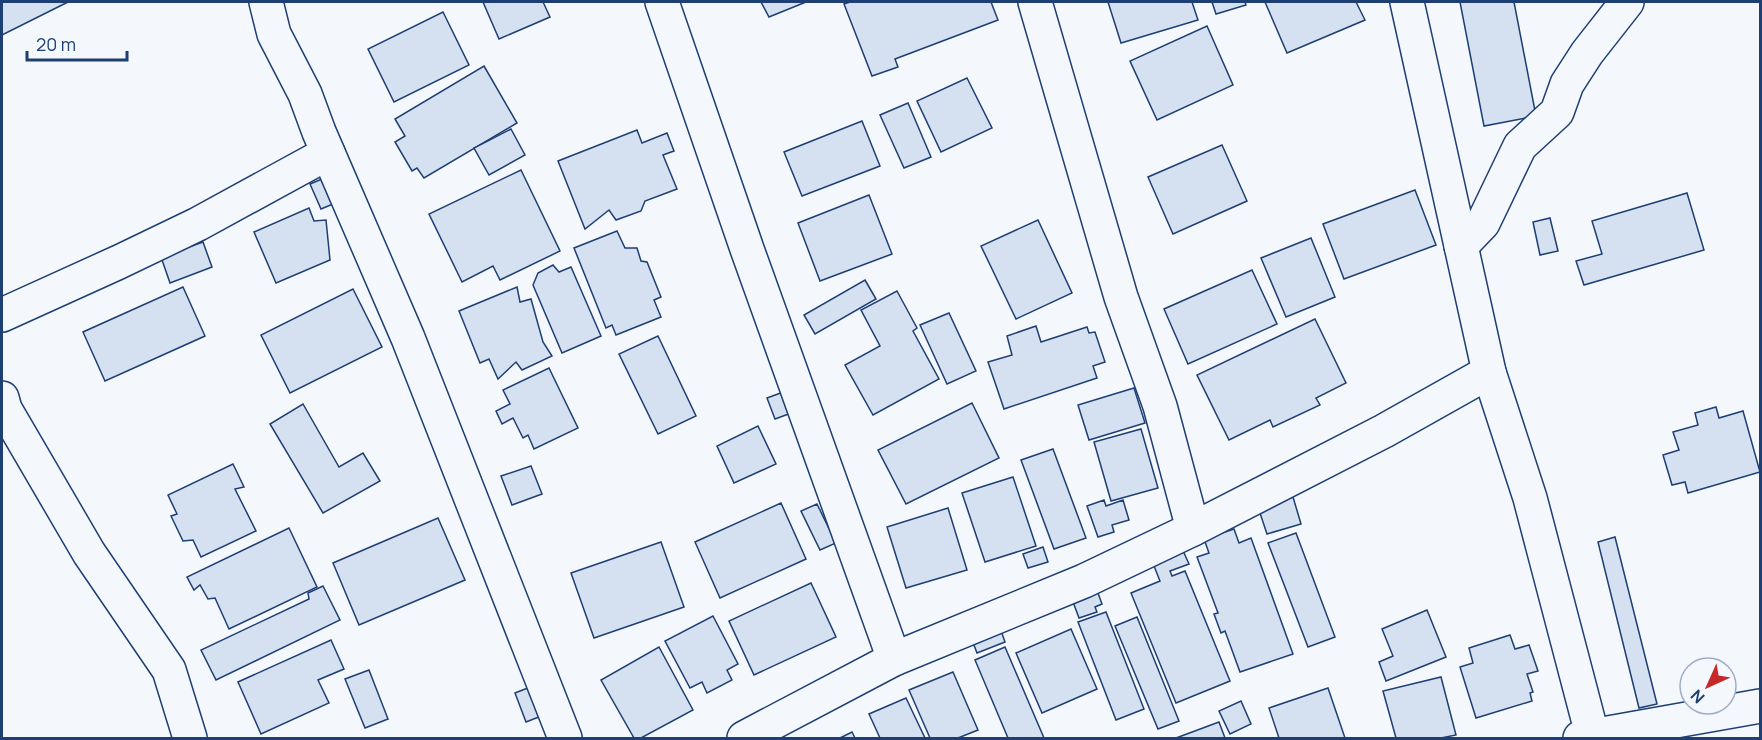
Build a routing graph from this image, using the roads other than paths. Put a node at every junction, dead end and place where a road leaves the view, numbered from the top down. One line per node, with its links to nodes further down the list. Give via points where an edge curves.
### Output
1 (266, 2): 6 (street, via 274,34 305,94)
2 (662, 2): 12 (street)
3 (1035, 2): 11 (street, via 1121,297 1160,406)
4 (1407, 2): 7 (street)
5 (1627, 2): 7 (street, via 1572,76 1557,112 1520,146 1483,223)
6 (328, 153): 8 (street, via 198,224); 16 (street, via 408,338)
7 (1461, 246): 9 (street)
8 (2, 315)
9 (1489, 372): 11 (street); 14 (street, via 1530,498)
10 (3, 406): 15 (street, via 89,553 169,670)
11 (1193, 529): 12 (street, via 1084,581)
12 (894, 659): 17 (street)
13 (1761, 706): 14 (street)
14 (1588, 737)
15 (190, 738)
16 (565, 738)
17 (744, 738)

